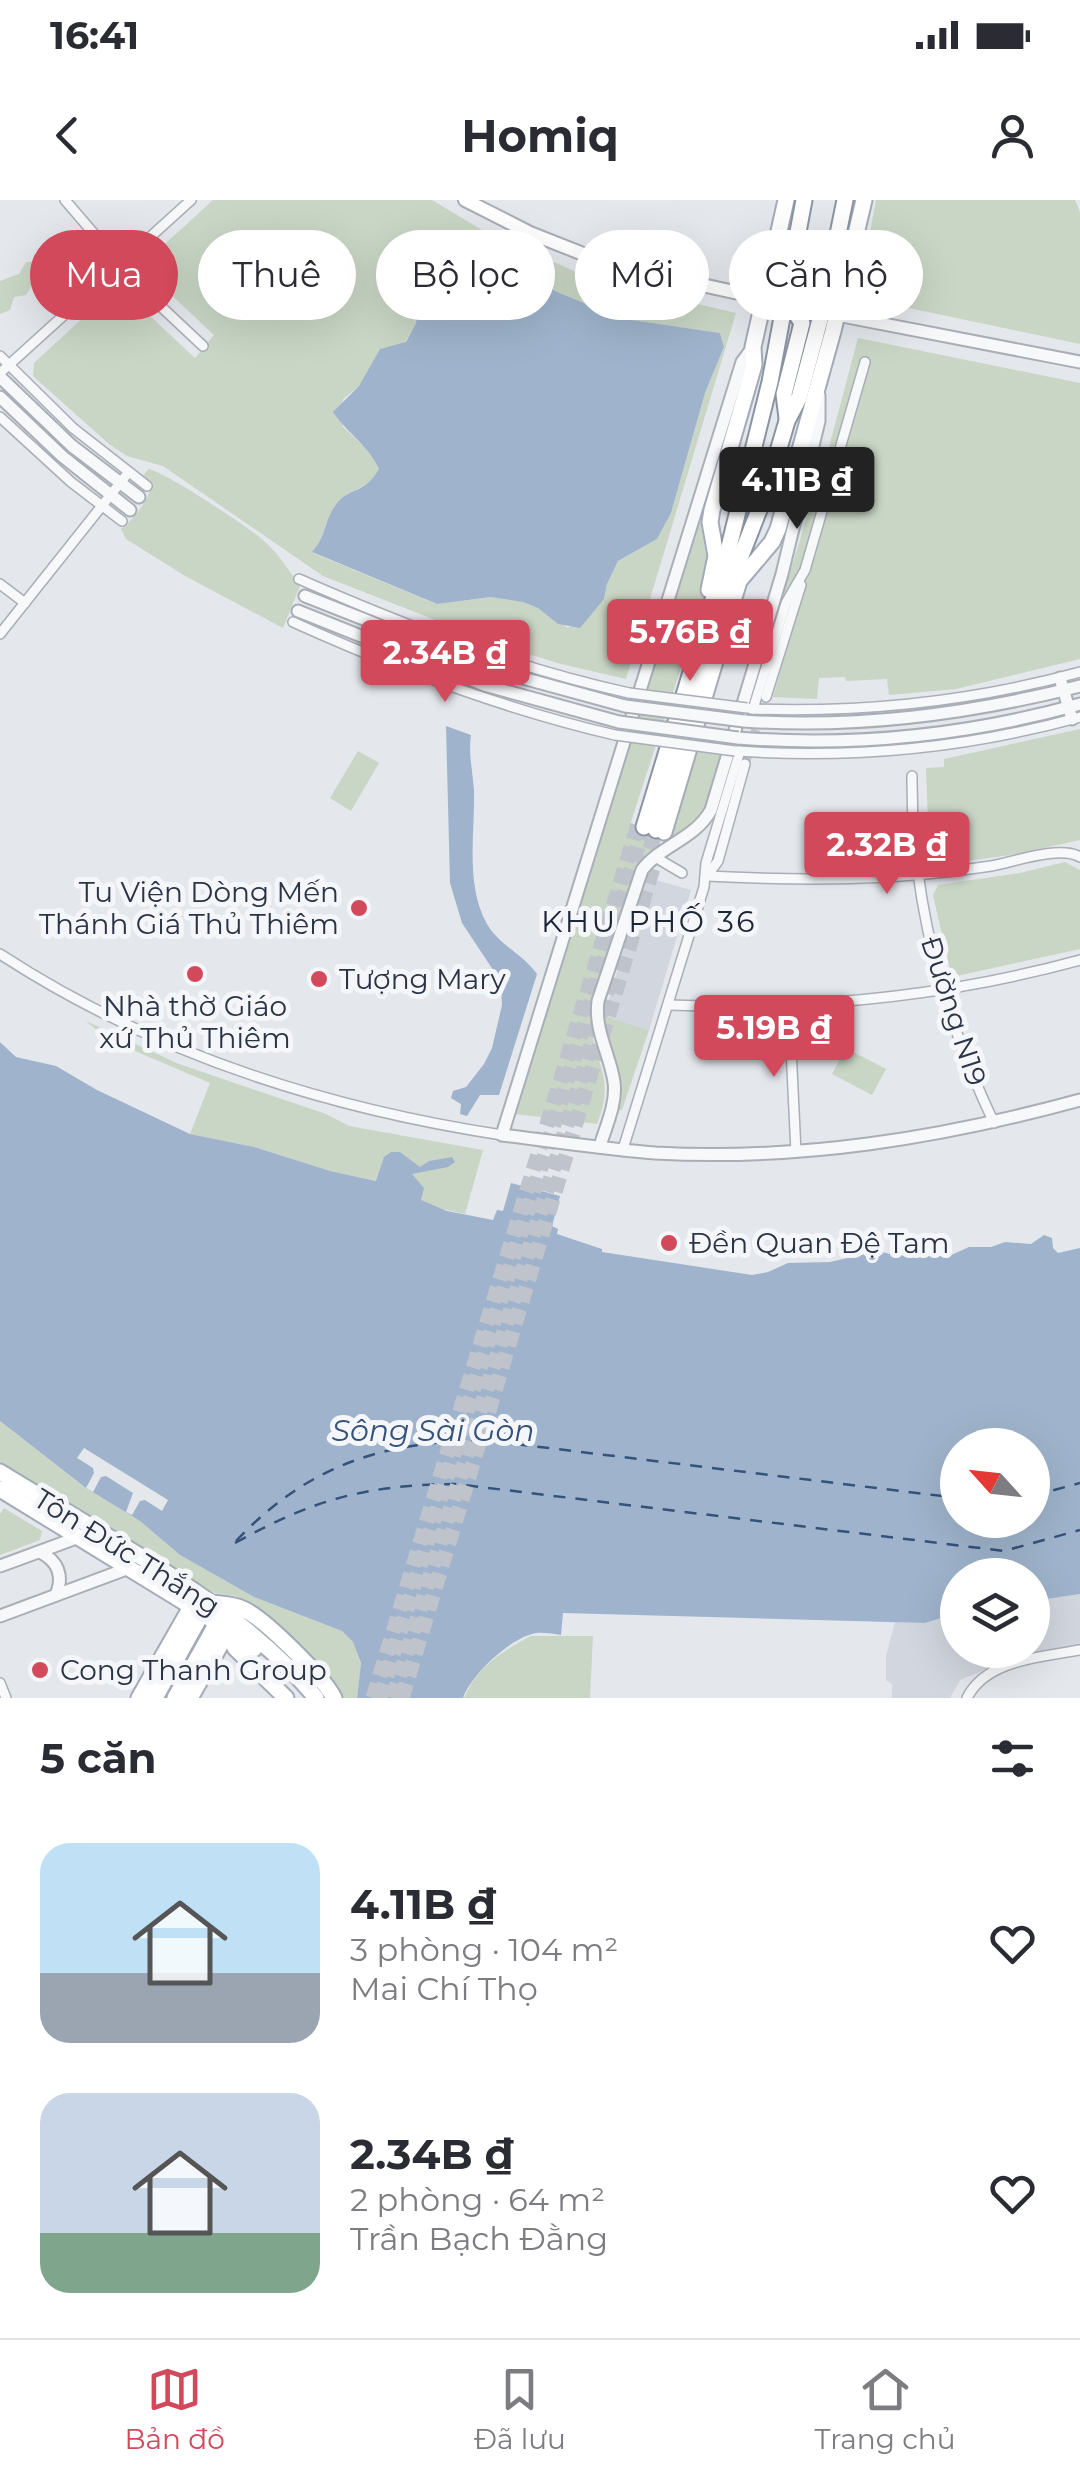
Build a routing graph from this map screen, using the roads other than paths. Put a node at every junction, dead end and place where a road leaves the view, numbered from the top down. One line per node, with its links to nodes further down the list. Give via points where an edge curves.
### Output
1 (65, 200): 8 (street)
2 (190, 200): 9 (street)
3 (465, 200): 14 (main road, via 611,266)
4 (786, 200): 10 (main road)
5 (804, 200): 11 (main road)
6 (844, 200): 12 (main road)
7 (864, 200): 13 (main road)
8 (90, 230)
9 (157, 230)
10 (779, 230)
11 (798, 230)
12 (840, 230)
13 (855, 230)
14 (729, 292)
15 (59, 320): 28 (street)
16 (177, 320): 23 (street)
17 (759, 320): 24 (main road)
18 (780, 320): 58 (main road, via 729,548)
19 (800, 320): 32 (main road, via 784,394)
20 (827, 320): 32 (main road)
21 (829, 320): 29 (main road)
22 (865, 320): 27 (street)
23 (204, 346)
24 (753, 347): 58 (main road, via 754,364 710,522 714,572); 71 (street, via 742,362)
25 (0, 356): 28 (street)
26 (865, 362): 39 (street)
27 (1080, 362)
28 (3, 371): 33 (street, via 57,433)
29 (820, 382): 58 (main road, via 778,529 740,581); 59 (street, via 819,420 787,556 711,810)
30 (0, 397): 35 (street)
31 (0, 417): 36 (street)
32 (787, 420): 58 (main road)
33 (124, 478): 34 (street); 35 (street)
34 (143, 492)
35 (110, 495): 36 (street); 37 (street)
36 (100, 507): 38 (street); 43 (street)
37 (130, 510)
38 (122, 521)
39 (805, 570): 50 (street); 53 (street, via 786,603)
40 (299, 579): 46 (street)
41 (0, 584): 43 (street)
42 (305, 596): 46 (street)
43 (25, 603): 45 (street)
44 (295, 617): 55 (street, bridge, via 440,676 602,725)
45 (0, 634)
46 (450, 648): 53 (street, bridge, via 534,683)
47 (1080, 672): 48 (street)
48 (1062, 684): 49 (street); 51 (street); 52 (street)
49 (1080, 686)
50 (766, 697)
51 (942, 708): 53 (street, via 845,723); 54 (street)
52 (1075, 712): 54 (street)
53 (748, 713)
54 (946, 738): 55 (street)
55 (737, 747): 63 (street)
56 (745, 764): 63 (street, via 718,861)
57 (912, 776): 62 (street, Đường N19)
58 (650, 828)
59 (656, 857): 61 (street); 72 (street, via 638,876 598,1001 599,1033 614,1083)
60 (1080, 858): 62 (street, via 1062,852)
61 (682, 873)
62 (917, 875): 63 (street); 66 (street, Đường N19)
63 (707, 876): 67 (street)
64 (0, 954): 71 (street, via 104,1013 248,1074 386,1114)
65 (1080, 960): 66 (street)
66 (941, 990): 68 (street); 70 (street, Đường N19)
67 (668, 1005): 68 (street); 73 (street)
68 (789, 1006): 74 (street)
69 (1080, 1100): 70 (street)
70 (994, 1124): 74 (street, via 889,1144)
71 (502, 1135): 72 (street)
72 (600, 1146): 73 (street)
73 (623, 1149): 74 (street)
74 (796, 1152)
75 (0, 1472): 82 (main road, Tôn Ðức Thắng)
76 (0, 1489): 77 (main road, Tôn Ðức Thắng)
77 (79, 1538): 78 (street); 80 (main road, Tôn Ðức Thắng)
78 (40, 1552): 79 (street); 81 (street, via 58,1570)
79 (0, 1566)
80 (129, 1568): 81 (street); 82 (main road, Tôn Ðức Thắng)
81 (56, 1595): 83 (street)
82 (202, 1608): 84 (main road, Tôn Ðức Thắng); 85 (main road, Tôn Ðức Thắng); 89 (main road); 90 (main road); 96 (main road, via 245,1610)
83 (0, 1616)
84 (223, 1627): 85 (main road, Tôn Ðức Thắng); 91 (main road); 92 (main road); 93 (main road)
85 (249, 1639): 94 (main road); 95 (main road)
86 (1080, 1650): 97 (street, via 990,1673)
87 (0, 1683): 88 (street)
88 (6, 1698)
89 (139, 1698)
90 (155, 1698)
91 (175, 1698)
92 (190, 1698)
93 (286, 1698)
94 (303, 1698)
95 (316, 1698)
96 (334, 1698)
97 (967, 1698)

